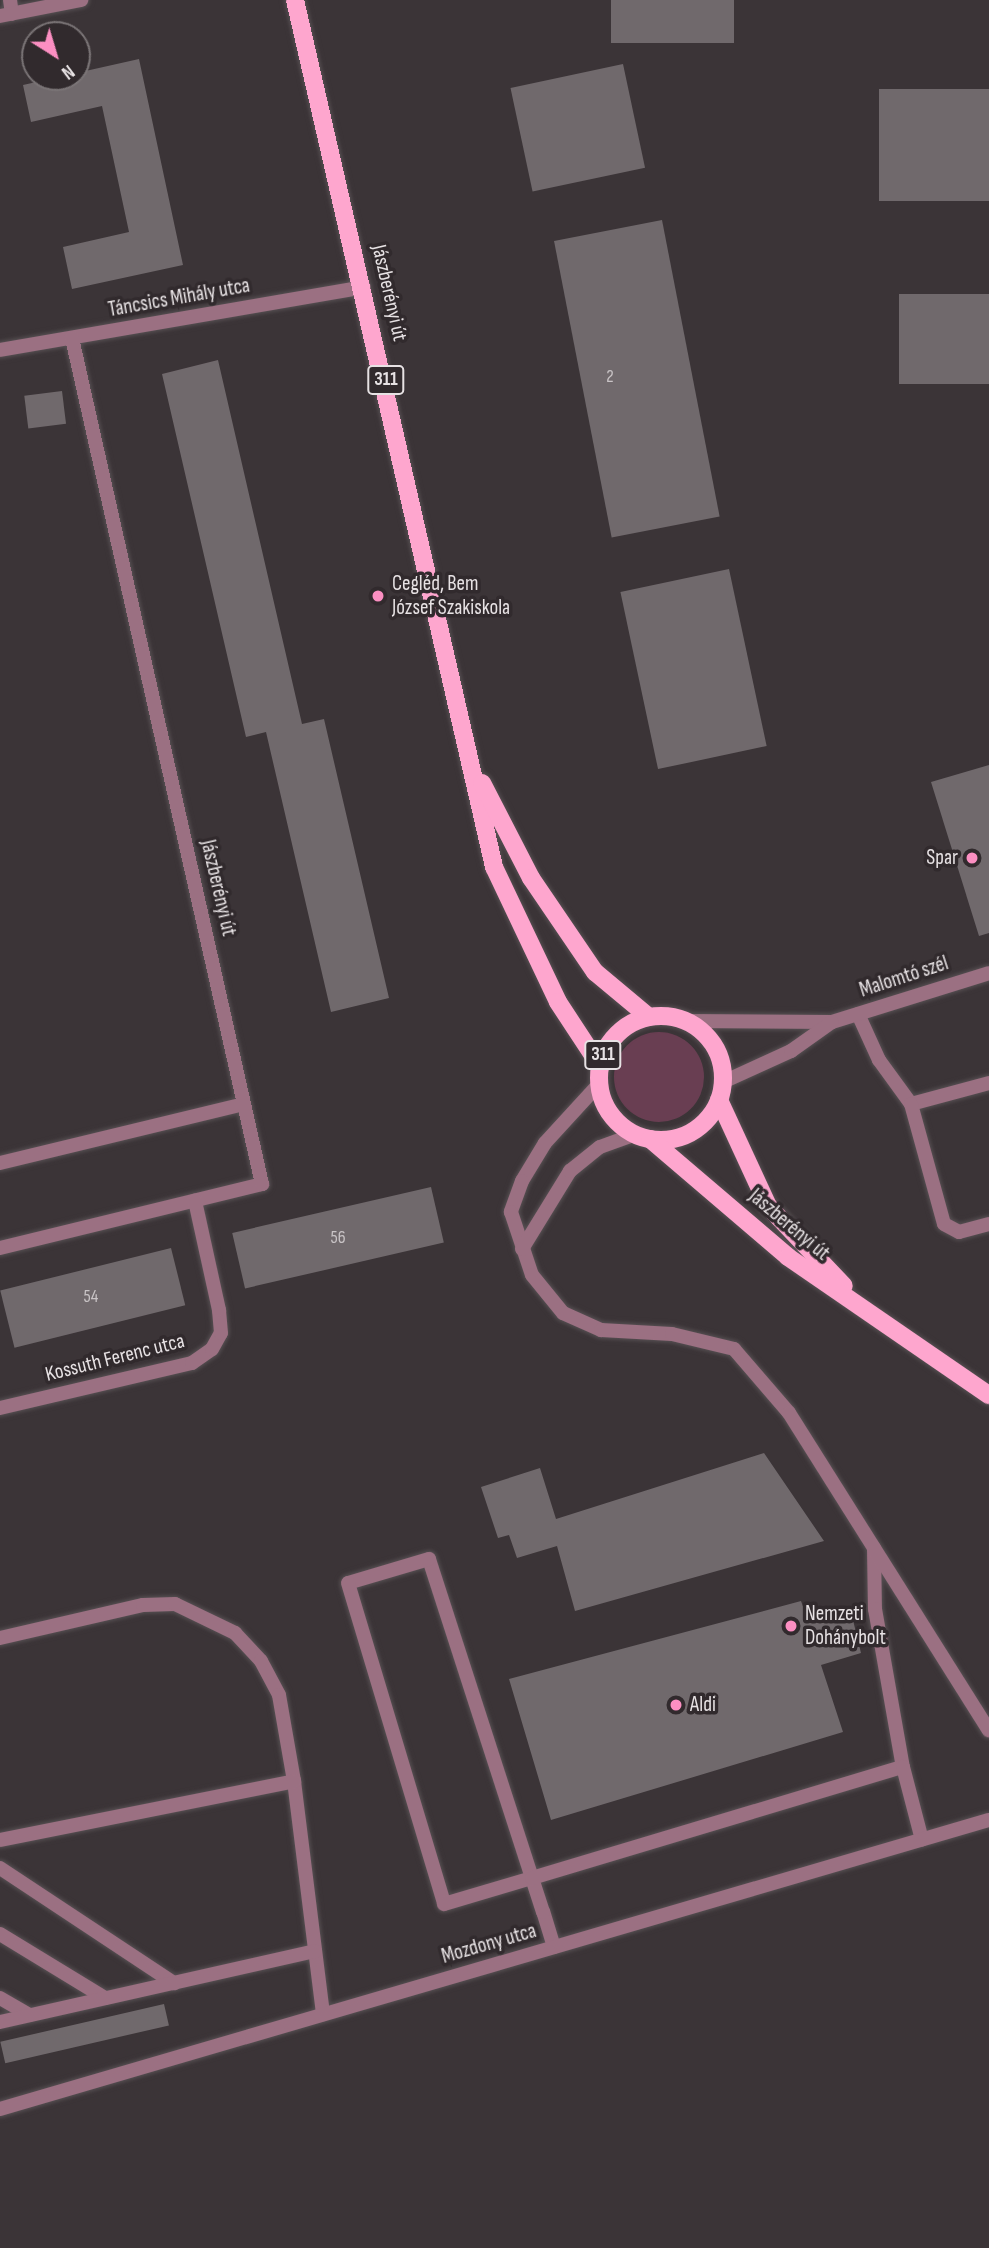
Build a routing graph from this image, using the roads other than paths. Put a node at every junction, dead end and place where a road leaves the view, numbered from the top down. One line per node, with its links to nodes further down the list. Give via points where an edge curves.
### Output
1 (81, 0): 3 (street)
2 (295, 0): 4 (main road, Jászberényi út / 311)
3 (7, 10)
4 (365, 287): 5 (street, Táncsics Mihály utca); 7 (main road, Jászberényi út / 311)
5 (72, 338): 6 (street, Táncsics Mihály utca); 17 (street, Jászberényi út)
6 (0, 350)
7 (470, 761): 10 (main road, Jászberényi út / 311, via 531,878 595,972); 13 (main road, Jászberényi út / 311, via 494,867 558,1002)
8 (989, 973): 9 (street, Malomtó szél)
9 (858, 1014): 12 (street, Malomtó szél); 18 (street, via 878,1060)
10 (649, 1017): 11 (main road); 13 (main road, 311, via 617,1034)
11 (686, 1021): 12 (street, Malomtó szél); 14 (main road, via 712,1042)
12 (832, 1022): 14 (street, Malomtó szél, via 791,1051)
13 (600, 1075): 19 (main road, 311, via 610,1114); 24 (street, via 545,1143 522,1181 511,1212)
14 (723, 1082): 16 (main road)
15 (989, 1083): 18 (street)
16 (719, 1100): 19 (main road, via 695,1130); 25 (main road, Jászberényi út / 311, via 768,1206)
17 (243, 1104): 20 (street); 21 (street, Jászberényi út, via 261,1184)
18 (911, 1104): 22 (street, via 944,1224 959,1232)
19 (643, 1136): 24 (street, via 600,1147 570,1171); 25 (main road, Jászberényi út / 311, via 788,1257)
20 (0, 1163)
21 (195, 1201): 23 (street, Jászberényi út); 27 (street, Kossuth Ferenc utca, via 219,1310 221,1333 212,1349 192,1363)
22 (989, 1224)
23 (0, 1248)
24 (522, 1249): 28 (street, via 532,1275 563,1313 601,1330 672,1334 734,1349 789,1413)
25 (904, 1341): 26 (main road, Jászberényi út / 311)
26 (989, 1395)
27 (0, 1408)
28 (874, 1548): 30 (street); 31 (street, via 875,1609)
29 (0, 1638): 32 (street, via 143,1605 175,1604 206,1615 235,1633 267,1672 279,1695)
30 (989, 1730)
31 (903, 1767): 35 (street); 37 (street)
32 (294, 1781): 34 (street); 40 (street)
33 (989, 1820): 35 (street, Mozdony utca)
34 (0, 1840)
35 (922, 1840): 39 (street, Mozdony utca)
36 (0, 1868): 41 (street)
37 (532, 1878): 37 (street, via 429,1559 348,1583 444,1904); 39 (street)
38 (0, 1934): 43 (street)
39 (554, 1947): 44 (street, Mozdony utca)
40 (315, 1951): 41 (street); 44 (street)
41 (174, 1983): 43 (street)
42 (0, 1998): 45 (street)
43 (105, 1998): 45 (street)
44 (323, 2014): 47 (street, Mozdony utca)
45 (30, 2015): 46 (street)
46 (0, 2022)
47 (0, 2109)

